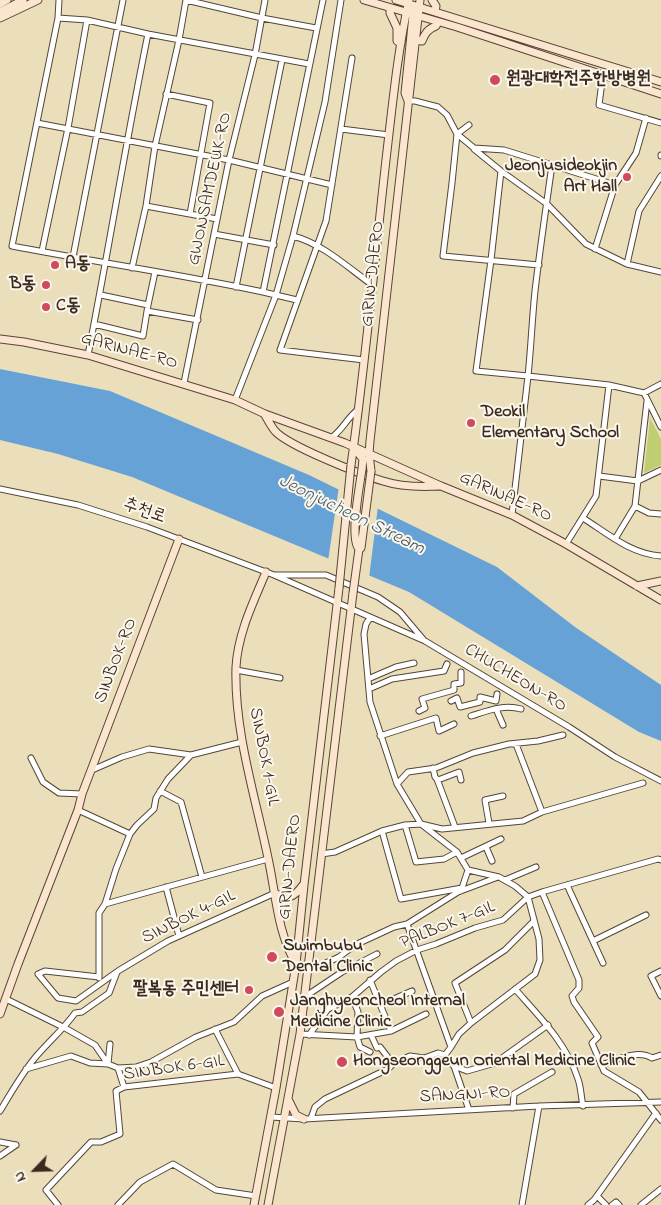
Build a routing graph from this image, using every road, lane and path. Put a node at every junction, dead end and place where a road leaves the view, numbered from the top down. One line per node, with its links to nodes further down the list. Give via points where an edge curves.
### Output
1 (7, 0): 14 (street)
2 (23, 0): 17 (street)
3 (38, 0): 19 (street)
4 (59, 0): 20 (street)
5 (124, 0): 24 (street)
6 (186, 0): 21 (street); 27 (street)
7 (265, 0): 21 (street, GWONSAMDEUK-RO)
8 (323, 0): 25 (street)
9 (342, 0): 58 (street, via 325,102)
10 (364, 0): 15 (street)
11 (376, 0): 16 (street)
12 (396, 0): 16 (street)
13 (432, 0): 18 (street)
14 (0, 4)
15 (390, 8): 16 (street); 29 (street, via 397,28 397,41)
16 (413, 8): 18 (street); 23 (street); 28 (street, GIRIN-DAERO); 29 (street, GIRIN-DAERO); 38 (street, via 405,94)
17 (0, 12)
18 (435, 12): 35 (street)
19 (0, 18)
20 (58, 18): 22 (street); 40 (street)
21 (262, 18): 25 (street); 30 (street, GWONSAMDEUK-RO)
22 (87, 20): 24 (street); 43 (street)
23 (438, 22): 28 (street, via 422,41); 34 (street)
24 (118, 27): 26 (street); 45 (street)
25 (316, 28): 33 (street)
26 (148, 34): 27 (street); 48 (street)
27 (179, 40): 30 (street); 36 (street)
28 (416, 40): 38 (street, GIRIN-DAERO)
29 (401, 43): 47 (street, GIRIN-DAERO)
30 (255, 55): 32 (street); 52 (street, GWONSAMDEUK-RO)
31 (352, 58): 44 (street)
32 (282, 60): 33 (street); 54 (street)
33 (310, 64): 56 (street)
34 (603, 74): 37 (street); 39 (street, via 599,105)
35 (661, 82)
36 (166, 94): 49 (street); 51 (street, via 210,104)
37 (661, 94)
38 (408, 101): 46 (street, via 438,107 447,114); 106 (street, GIRIN-DAERO)
39 (646, 118): 41 (street); 60 (street, via 636,153)
40 (37, 123): 43 (street); 71 (street, via 12,246)
41 (661, 123)
42 (469, 125): 46 (street)
43 (68, 128): 45 (street); 71 (street)
44 (341, 129): 47 (street); 59 (street)
45 (97, 134): 48 (street); 72 (street)
46 (457, 134): 50 (street); 73 (street, via 443,256)
47 (389, 136): 81 (street, GIRIN-DAERO)
48 (126, 140): 49 (street); 74 (street)
49 (155, 146): 51 (street); 62 (street)
50 (474, 148): 53 (street, via 504,150); 55 (street)
51 (202, 156): 52 (street); 63 (street)
52 (229, 160): 54 (street); 64 (street, GWONSAMDEUK-RO)
53 (552, 165): 60 (street); 61 (street)
54 (260, 167): 56 (street); 67 (street)
55 (501, 171): 61 (street); 73 (street)
56 (288, 175): 58 (street); 68 (street)
57 (661, 176): 75 (street, via 639,210)
58 (306, 179): 59 (street); 66 (street)
59 (332, 185): 69 (street)
60 (615, 185): 70 (street)
61 (547, 204): 70 (street, via 586,244); 76 (street)
62 (146, 206): 63 (street); 77 (street)
63 (190, 214): 64 (street)
64 (217, 219): 65 (street, GWONSAMDEUK-RO)
65 (214, 234): 67 (street); 80 (street, GWONSAMDEUK-RO)
66 (293, 236): 69 (street); 85 (street)
67 (246, 240): 68 (street); 82 (street)
68 (274, 245): 83 (street)
69 (318, 245): 81 (street); 86 (street)
70 (595, 249): 75 (street)
71 (42, 252): 72 (street)
72 (73, 258): 74 (street)
73 (491, 260): 76 (street); 94 (street, via 476,371)
74 (105, 263): 77 (street); 84 (street)
75 (627, 264): 79 (street)
76 (539, 265): 94 (street)
77 (132, 268): 78 (street)
78 (154, 272): 80 (street); 87 (street)
79 (661, 272)
80 (206, 280): 82 (street); 89 (street, GWONSAMDEUK-RO)
81 (371, 284): 93 (street, GIRIN-DAERO)
82 (236, 286): 83 (street)
83 (263, 292): 85 (street)
84 (101, 295): 87 (street); 90 (street)
85 (276, 295): 86 (street); 99 (street)
86 (297, 300): 93 (street, via 280,350)
87 (148, 305): 88 (street)
88 (147, 312): 89 (street); 90 (street, via 143,336)
89 (198, 320): 95 (street, GWONSAMDEUK-RO)
90 (94, 324): 92 (street)
91 (0, 339): 92 (street, GARINAE-RO)
92 (88, 355): 95 (street, GARINAE-RO)
93 (364, 360): 101 (street, GIRIN-DAERO)
94 (528, 376): 97 (street); 114 (street)
95 (184, 383): 99 (street, GARINAE-RO)
96 (661, 384): 98 (street)
97 (609, 385): 98 (street); 108 (street)
98 (644, 393): 100 (street)
99 (235, 400): 102 (street, GARINAE-RO)
100 (647, 401): 103 (street); 109 (street)
101 (359, 409): 104 (street); 105 (street, GIRIN-DAERO)
102 (265, 414): 104 (street, GARINAE-RO); 110 (street, via 276,432 337,464 384,482)
103 (661, 428)
104 (330, 438): 105 (street, GARINAE-RO)
105 (353, 447): 106 (street, GARINAE-RO); 119 (street, GIRIN-DAERO, bridge, via 363,459 355,532 355,545); 126 (street, GIRIN-DAERO, bridge)
106 (369, 454): 110 (street, GARINAE-RO); 119 (street, GIRIN-DAERO, bridge, via 371,472)
107 (661, 470): 109 (street)
108 (599, 476): 109 (street); 115 (street, via 596,496)
109 (638, 481): 112 (street)
110 (441, 486): 114 (street, GARINAE-RO)
111 (0, 489): 116 (street, 추천로, via 78,505)
112 (635, 506): 113 (street, via 649,513); 117 (street)
113 (661, 514)
114 (512, 515): 118 (street, GARINAE-RO)
115 (583, 518): 117 (street); 118 (street)
116 (179, 539): 121 (street, 추천로); 152 (street, SINBOK-RO)
117 (615, 539): 120 (street, via 629,549)
118 (566, 544): 124 (street, GARINAE-RO)
119 (359, 549): 127 (street, GIRIN-DAERO, bridge)
120 (661, 556)
121 (266, 572): 122 (street, 추천로); 132 (street, SINBOK 1-GIL, via 245,620)
122 (274, 575): 126 (street, 추천로); 129 (street, 추천로, via 326,575 378,596 400,612)
123 (661, 581): 124 (street)
124 (637, 586): 125 (street, GARINAE-RO)
125 (661, 600)
126 (337, 603): 127 (street, 추천로); 182 (street, GIRIN-DAERO)
127 (351, 609): 128 (street, CHUCHEON-RO); 172 (street, GIRIN-DAERO)
128 (370, 618): 129 (street, CHUCHEON-RO); 135 (street, via 364,634)
129 (425, 641): 155 (street, CHUCHEON-RO, via 615,757)
130 (414, 663): 135 (street)
131 (447, 664): 136 (street, CHUCHEON-RO, via 444,670 392,679)
132 (236, 670): 134 (street); 147 (street, SINBOK 1-GIL)
133 (461, 672): 141 (street, CHUCHEON-RO, via 461,683 454,684 454,690 422,698 425,708)
134 (280, 678)
135 (368, 679): 136 (street)
136 (369, 689): 146 (street)
137 (497, 694): 138 (street, CHUCHEON-RO, via 496,701 480,697 480,702 460,707 457,698)
138 (451, 701)
139 (496, 709): 140 (street, CHUCHEON-RO); 142 (street, CHUCHEON-RO); 144 (street, CHUCHEON-RO)
140 (521, 709)
141 (419, 711)
142 (471, 716)
143 (454, 724): 146 (street, via 439,730 436,718)
144 (503, 725)
145 (562, 735): 148 (street)
146 (380, 736): 157 (street)
147 (242, 742): 149 (street); 174 (street, SINBOK 1-GIL)
148 (516, 744): 151 (street, via 473,753); 162 (street)
149 (191, 755): 152 (street, via 149,749); 158 (street)
150 (31, 758): 159 (street, via 44,782 59,793)
151 (433, 768): 153 (street); 157 (street, via 408,772)
152 (92, 770): 159 (street, SINBOK-RO)
153 (438, 780): 154 (street, via 459,772); 166 (street)
154 (461, 780)
155 (661, 780)
156 (643, 783): 162 (street)
157 (397, 784): 165 (street)
158 (160, 791): 168 (street, via 154,809); 179 (street, via 180,802)
159 (82, 794): 161 (street, SINBOK-RO)
160 (503, 796): 163 (street, via 485,800)
161 (78, 810): 168 (street); 211 (street, SINBOK-RO)
162 (542, 812): 163 (street, via 522,821)
163 (490, 823): 166 (street)
164 (405, 824): 165 (street); 167 (street); 171 (street, via 416,862 444,859)
165 (421, 824): 166 (street); 171 (street)
166 (454, 828)
167 (382, 831): 172 (street, via 335,852); 185 (street, via 401,899)
168 (130, 834): 189 (street)
169 (501, 840): 170 (street)
170 (486, 847): 173 (street); 175 (street)
171 (457, 852): 173 (street)
172 (321, 854): 199 (street, GIRIN-DAERO)
173 (461, 858): 178 (street)
174 (268, 859): 179 (street); 187 (street, SINBOK 1-GIL)
175 (492, 860)
176 (661, 860): 183 (street)
177 (536, 867): 181 (street)
178 (468, 870): 180 (street); 185 (street)
179 (202, 877): 184 (street)
180 (499, 877): 181 (street); 185 (street)
181 (505, 880): 188 (street)
182 (304, 885): 187 (street, via 292,897 284,898); 198 (street, GIRIN-DAERO)
183 (566, 885): 186 (street); 194 (street)
184 (166, 887): 189 (street); 193 (street)
185 (462, 889): 192 (street)
186 (542, 892): 188 (street); 231 (street, via 579,980 579,988 572,996 598,1037 592,1043)
187 (275, 893): 193 (street, SINBOK 4-GIL); 198 (street, SINBOK 1-GIL, via 280,925)
188 (528, 897): 191 (street); 195 (street, PALBOK 7-GIL, via 503,920)
189 (105, 904): 202 (street, via 99,913)
190 (646, 915): 194 (street)
191 (534, 921): 206 (street, via 540,960 535,974); 215 (street, via 506,950 455,983)
192 (407, 924): 195 (street); 199 (street, via 363,941 316,967)
193 (179, 936): 200 (street, SINBOK 4-GIL)
194 (593, 941): 197 (street)
195 (417, 950): 203 (street, PALBOK 7-GIL); 225 (street)
196 (377, 954): 208 (street)
197 (603, 963)
198 (296, 964): 199 (street); 204 (street, GIRIN-DAERO)
199 (308, 966): 208 (street, GIRIN-DAERO)
200 (118, 971): 205 (street, SINBOK 4-GIL); 217 (street, via 109,993 82,1012 75,1013)
201 (661, 971): 209 (street, via 651,976)
202 (99, 976): 205 (street); 205 (street, SINBOK 4-GIL, via 45,971 38,974 58,998 76,1001)
203 (370, 980): 210 (street, PALBOK 7-GIL); 212 (street)
204 (293, 982): 218 (street, via 262,996 234,1022); 238 (street, GIRIN-DAERO)
205 (97, 986)
206 (515, 989): 215 (street); 216 (street)
207 (412, 991): 212 (street)
208 (306, 996): 220 (street, GIRIN-DAERO)
209 (661, 996)
210 (352, 997): 221 (street, PALBOK 7-GIL, via 328,1009); 223 (street, via 358,1012)
211 (6, 999): 213 (street, SINBOK-RO); 217 (street)
212 (380, 1005): 219 (street)
213 (0, 1014)
214 (426, 1014): 219 (street)
215 (471, 1023): 225 (street)
216 (548, 1025): 232 (street, via 495,1063 467,1070); 243 (street, via 570,1059)
217 (65, 1028): 229 (street, via 95,1045); 234 (street)
218 (215, 1029): 233 (street, via 151,1062); 236 (street)
219 (390, 1031): 222 (street)
220 (300, 1034): 221 (street); 239 (street, GIRIN-DAERO)
221 (309, 1035): 223 (street)
222 (371, 1035): 223 (street); 230 (street, via 377,1048 380,1047)
223 (357, 1037): 226 (street, via 360,1047)
224 (110, 1044): 229 (street)
225 (451, 1047): 227 (street)
226 (370, 1052)
227 (444, 1055): 230 (street, via 410,1056); 232 (street)
228 (661, 1055): 231 (street, via 652,1058 630,1056)
229 (108, 1064): 233 (street); 234 (street, via 90,1063 71,1056)
230 (393, 1064): 250 (street, via 325,1099)
231 (601, 1065): 241 (street, via 640,1092)
232 (454, 1066): 245 (street)
233 (118, 1068): 237 (street)
234 (26, 1069): 246 (street)
235 (552, 1072): 244 (street, via 514,1094)
236 (238, 1074): 237 (street, SINBOK 6-GIL); 238 (street, SINBOK 6-GIL)
237 (124, 1087): 257 (street, SINBOK 6-GIL, via 116,1091 120,1134 101,1142 91,1142 46,1190)
238 (276, 1088): 248 (street, GIRIN-DAERO)
239 (289, 1098): 249 (street, GIRIN-DAERO); 250 (street, via 296,1115)
240 (661, 1102): 241 (street, SANGNI-RO)
241 (647, 1103): 243 (street, SANGNI-RO); 247 (street)
242 (539, 1106): 243 (street, SANGNI-RO); 244 (street, SANGNI-RO); 261 (street)
243 (583, 1106)
244 (513, 1108): 245 (street, SANGNI-RO)
245 (469, 1110): 250 (street, SANGNI-RO)
246 (0, 1111)
247 (656, 1113): 251 (street); 256 (street)
248 (271, 1117): 249 (street, SANGNI-RO); 255 (street, GIRIN-DAERO)
249 (285, 1119): 250 (street, SANGNI-RO); 260 (street, GIRIN-DAERO)
250 (307, 1119)
251 (661, 1120)
252 (0, 1142): 253 (street, via 16,1145)
253 (0, 1156)
254 (661, 1189): 266 (street)
255 (256, 1196): 258 (street, via 216,1190 173,1164 140,1182); 259 (street, GIRIN-DAERO)
256 (597, 1196): 262 (street); 263 (street)
257 (58, 1205)
258 (118, 1205)
259 (254, 1205)
260 (268, 1205)
261 (522, 1205)
262 (588, 1205)
263 (606, 1205)
264 (612, 1205): 265 (street, via 616,1202)
265 (619, 1205)
266 (642, 1205)

